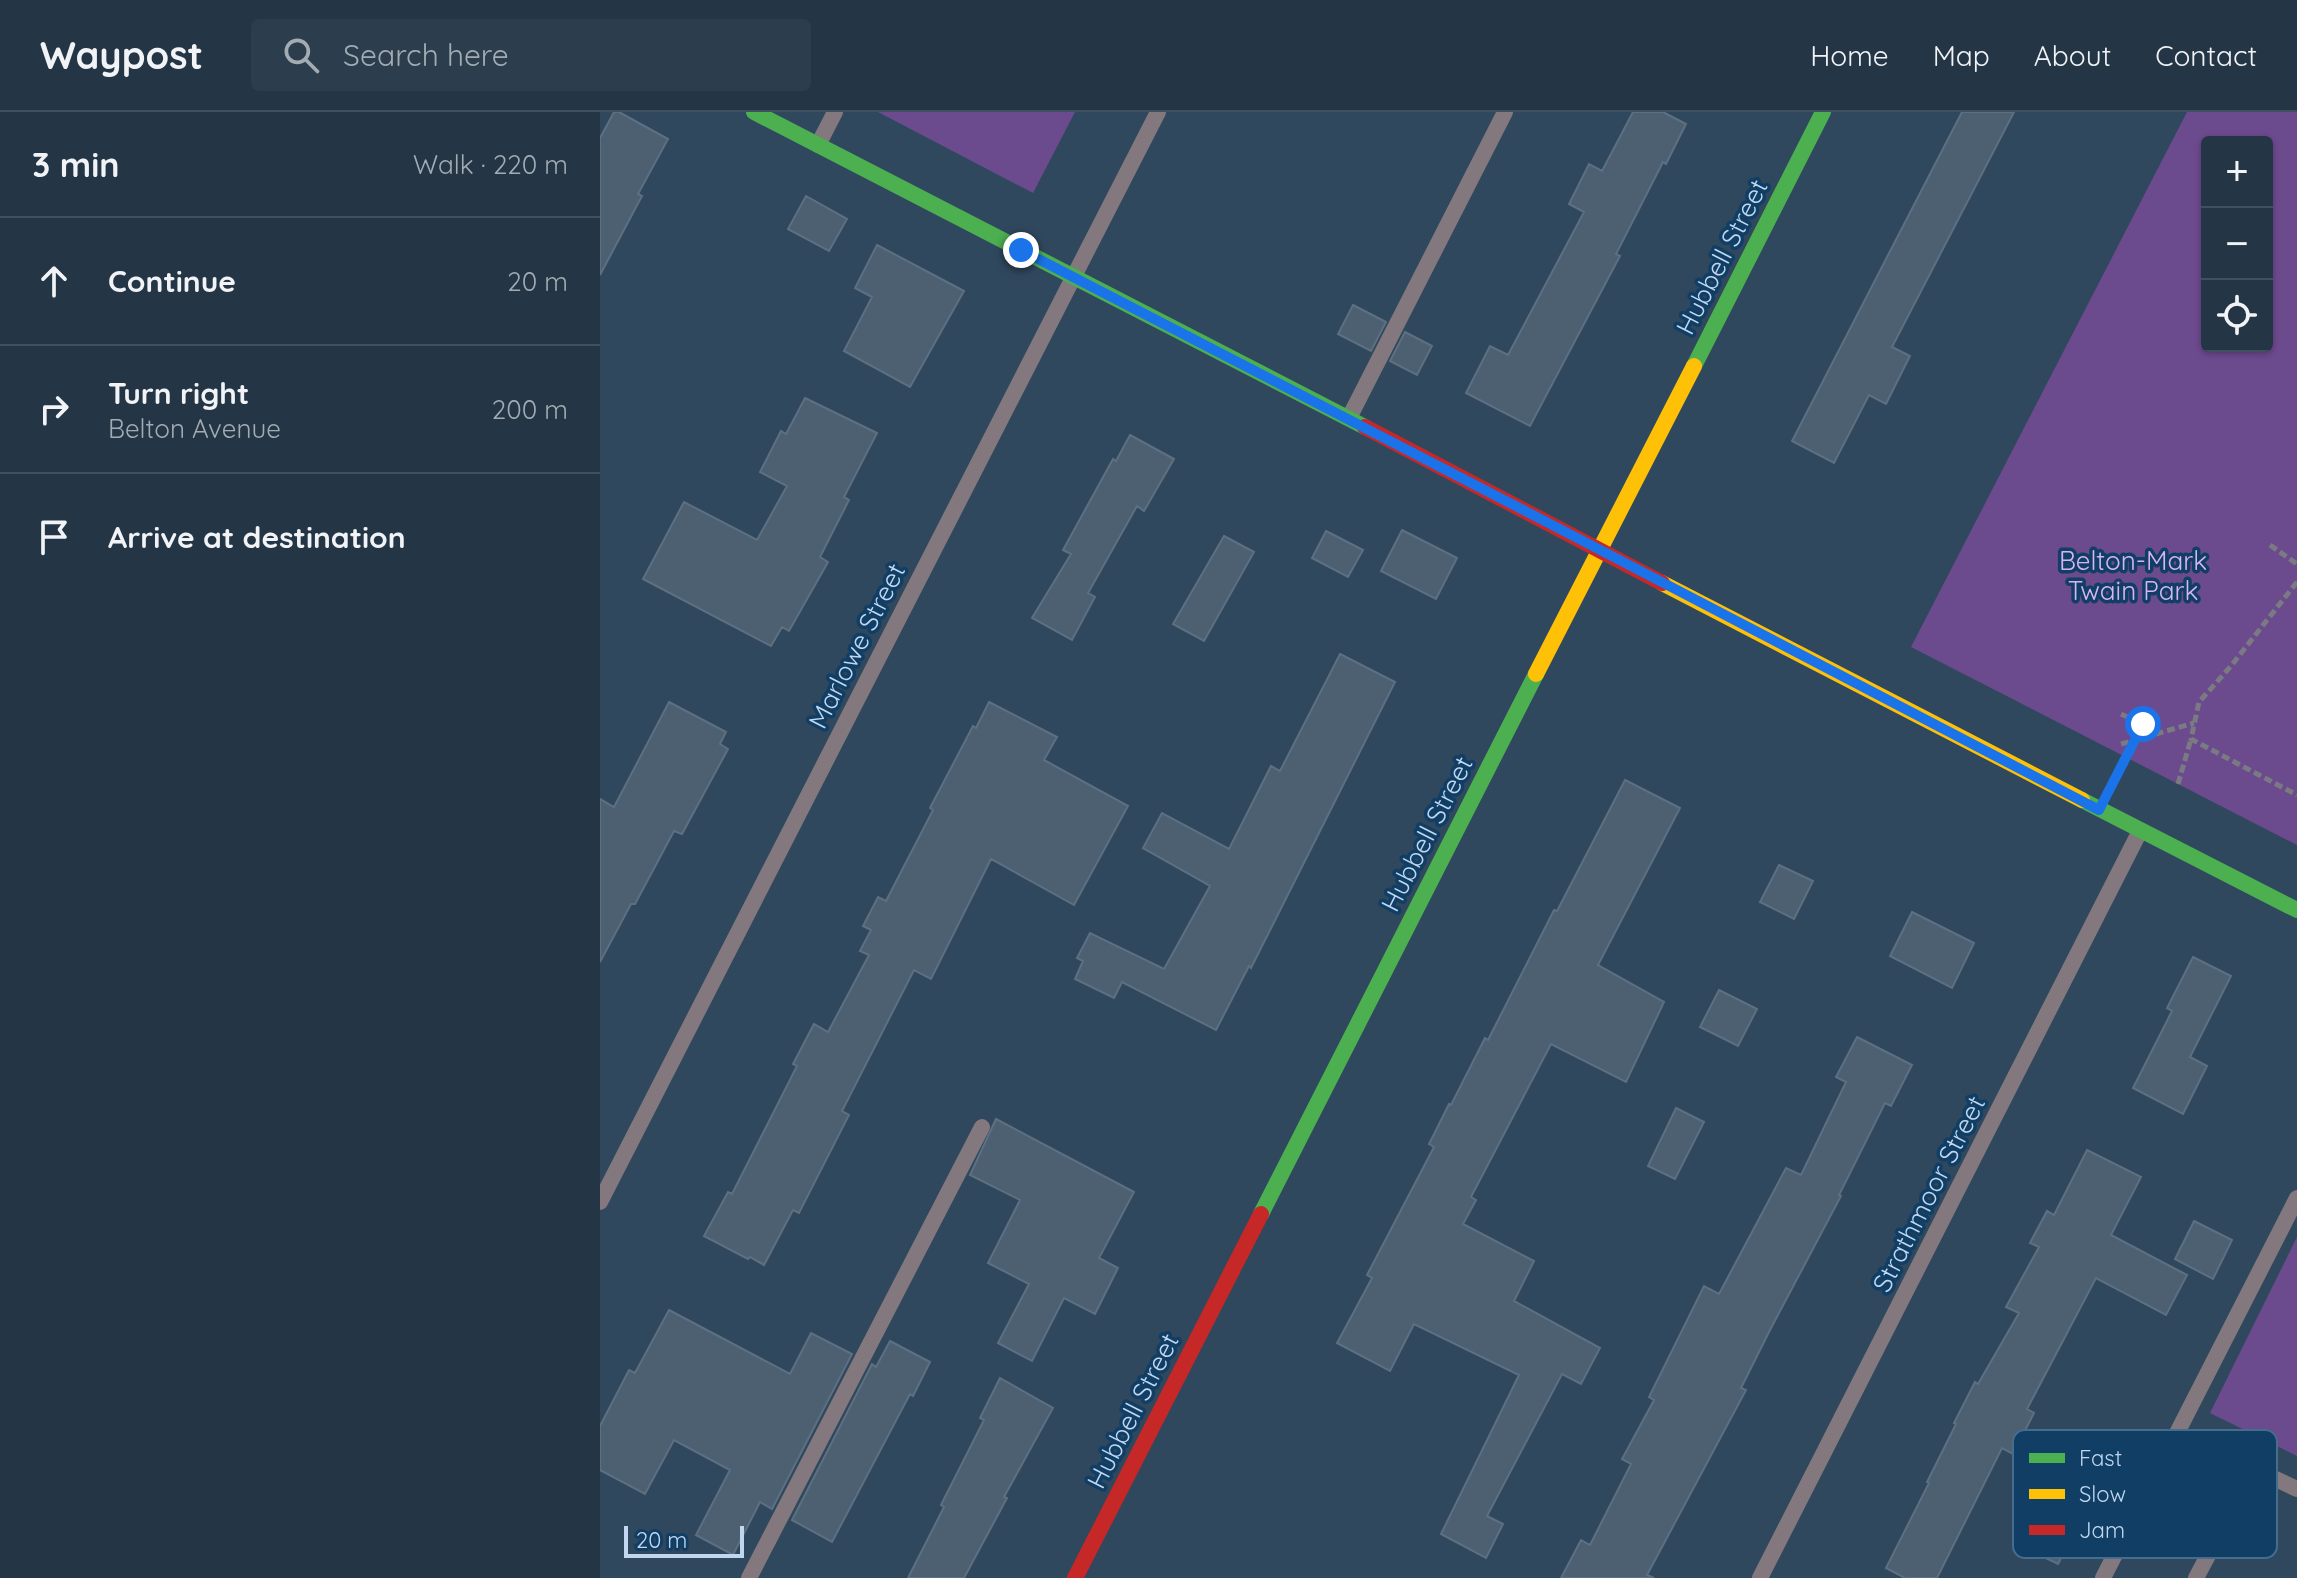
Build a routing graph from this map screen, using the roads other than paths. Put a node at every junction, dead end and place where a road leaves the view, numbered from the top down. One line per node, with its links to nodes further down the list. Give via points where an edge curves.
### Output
1 (754, 112): 6 (street)
2 (835, 112): 6 (street)
3 (1158, 112): 7 (street, Marlowe Street)
4 (1505, 112): 8 (street)
5 (1823, 112): 9 (street, Hubbell Street)
6 (818, 145): 7 (street)
7 (1073, 277): 8 (street); 14 (street, Marlowe Street)
8 (1349, 418): 9 (street)
9 (1599, 551): 10 (street); 21 (street, Hubbell Street)
10 (2140, 831): 11 (street); 22 (street, Strathmoor Street)
11 (2297, 910)
12 (982, 1127): 20 (street)
13 (2297, 1198): 15 (street)
14 (600, 1202)
15 (2179, 1430)
16 (2277, 1480): 17 (street)
17 (2297, 1489)
18 (2113, 1558): 23 (street)
19 (2207, 1558): 24 (street)
20 (749, 1578)
21 (1075, 1578)
22 (1760, 1578)
23 (2103, 1578)
24 (2196, 1578)

